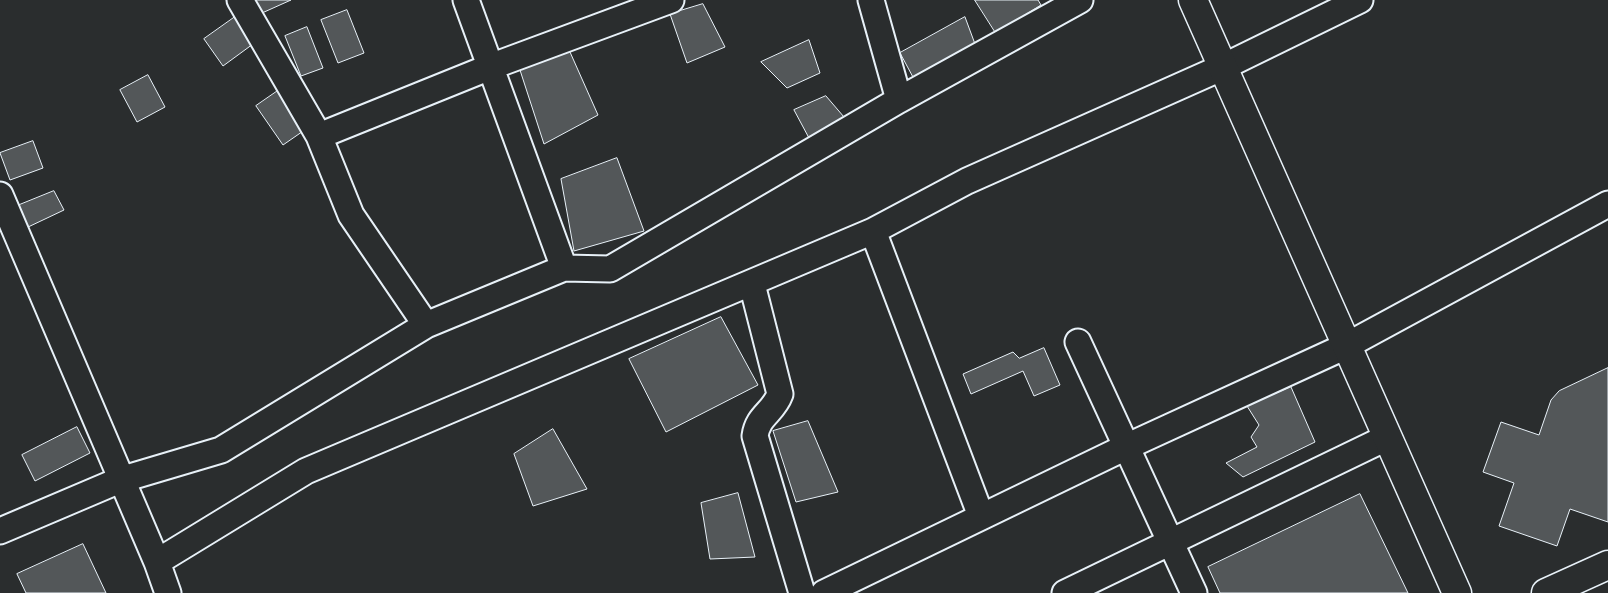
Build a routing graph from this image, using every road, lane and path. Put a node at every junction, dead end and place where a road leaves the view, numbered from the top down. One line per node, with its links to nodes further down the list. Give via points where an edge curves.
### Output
1 (240, 0): 11 (street)
2 (466, 0): 8 (street)
3 (671, 0): 8 (street)
4 (872, 0): 10 (street)
5 (1080, 0): 10 (street)
6 (1193, 0): 9 (street)
7 (1360, 0): 9 (street)
8 (490, 67): 11 (street); 15 (street)
9 (1223, 68): 14 (street, via 967,181); 19 (street)
10 (899, 100): 15 (street, via 610,269)
11 (320, 136): 17 (street, via 351,215)
12 (0, 195): 22 (street)
13 (1608, 204): 19 (street)
14 (874, 231): 16 (street); 23 (street)
15 (564, 268): 17 (street)
16 (752, 284): 26 (street, via 306,471); 29 (street, via 780,394 775,407 756,426 754,436)
17 (426, 325): 22 (street, via 221,450)
18 (1078, 342): 21 (street)
19 (1346, 346): 20 (street); 21 (street)
20 (1386, 438): 25 (street); 33 (street)
21 (1126, 447): 23 (street); 25 (street)
22 (120, 480): 24 (street); 26 (street)
23 (981, 516): 30 (street)
24 (0, 531)
25 (1169, 543): 31 (street); 32 (street)
26 (157, 562): 28 (street)
27 (1608, 565): 34 (street)
28 (168, 593)
29 (802, 593)
30 (824, 593)
31 (1065, 593)
32 (1194, 593)
33 (1457, 593)
34 (1546, 593)

